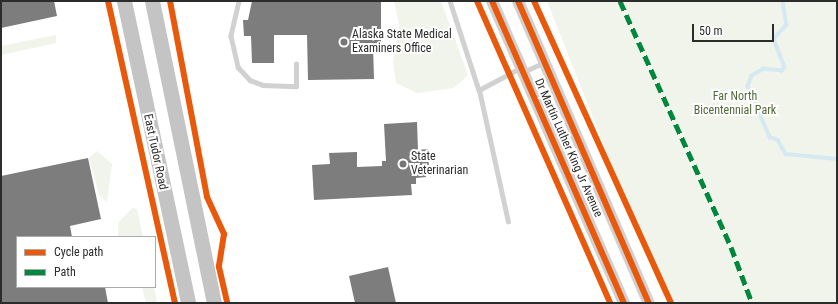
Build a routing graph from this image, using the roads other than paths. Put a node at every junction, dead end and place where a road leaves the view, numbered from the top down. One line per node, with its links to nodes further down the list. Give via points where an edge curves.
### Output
1 (124, 1): 12 (main road, East Tudor Road)
2 (152, 1): 13 (main road)
3 (239, 1): 8 (lane, via 231,36 238,67 250,80 263,85 296,86)
4 (450, 1): 10 (lane)
5 (492, 1): 9 (street, Dr Martin Luther King Jr Avenue)
6 (518, 1): 7 (street, Dr Martin Luther King Jr Avenue)
7 (545, 62): 9 (lane); 15 (street, Dr Martin Luther King Jr Avenue)
8 (296, 64)
9 (522, 69): 10 (lane); 14 (street, Dr Martin Luther King Jr Avenue)
10 (479, 90): 11 (lane)
11 (508, 222)
12 (188, 303)
13 (214, 303)
14 (624, 303)
15 (649, 303)

